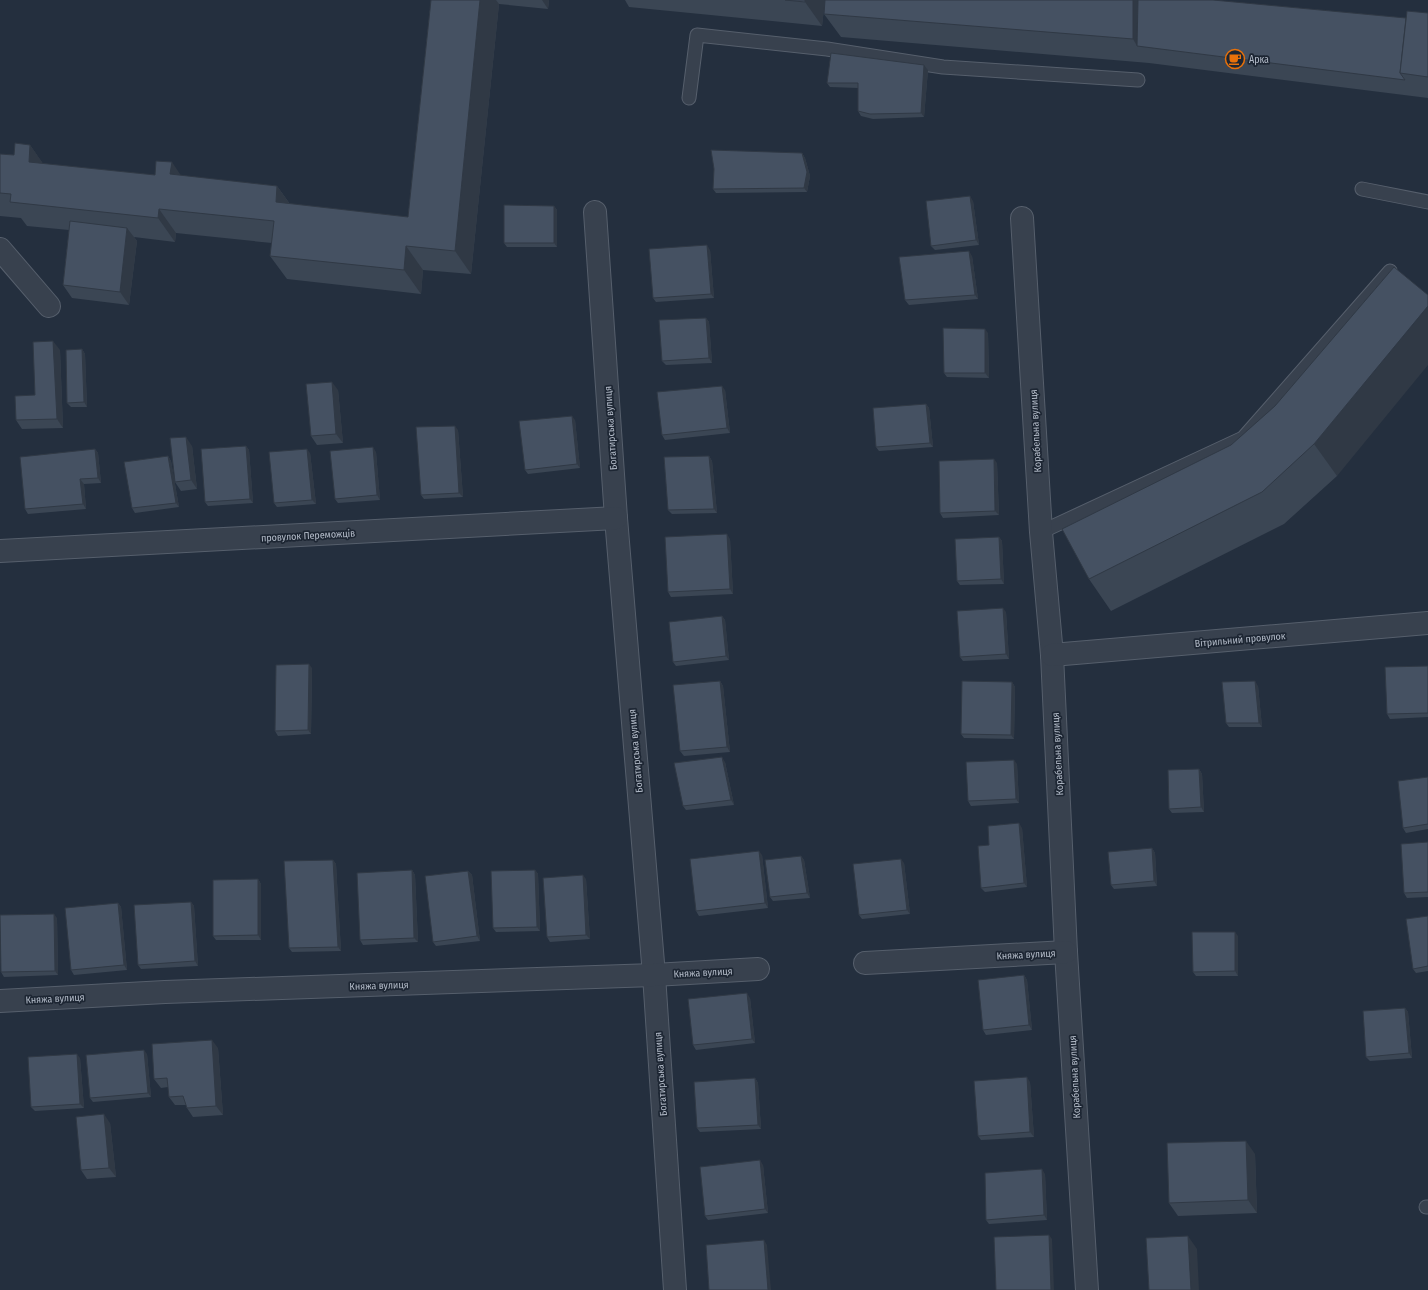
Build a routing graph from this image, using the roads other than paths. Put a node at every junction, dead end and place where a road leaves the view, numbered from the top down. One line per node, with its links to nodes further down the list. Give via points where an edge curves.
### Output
1 (1138, 80): 2 (lane, via 943,66 827,49 697,35)
2 (688, 98)
3 (1362, 189): 4 (lane)
4 (1428, 202)
5 (595, 212): 10 (street, Богатирська вулиця)
6 (1022, 218): 11 (street, Корабельна вулиця)
7 (0, 249): 9 (street)
8 (1390, 271): 11 (lane, via 1243,438)
9 (49, 306)
10 (616, 518): 12 (street, провулок Переможців); 18 (street, Богатирська вулиця)
11 (1041, 532): 14 (street, Корабельна вулиця)
12 (0, 551)
13 (1428, 623): 14 (street, Вітрильний провулок)
14 (1052, 655): 15 (street, Корабельна вулиця)
15 (1066, 952): 16 (street, Княжа вулиця); 21 (street, Корабельна вулиця)
16 (865, 963)
17 (758, 969): 18 (street, Княжа вулиця)
18 (654, 975): 19 (street, Княжа вулиця, via 165,992); 20 (street, Богатирська вулиця)
19 (0, 1001)
20 (675, 1290)
21 (1087, 1290)

